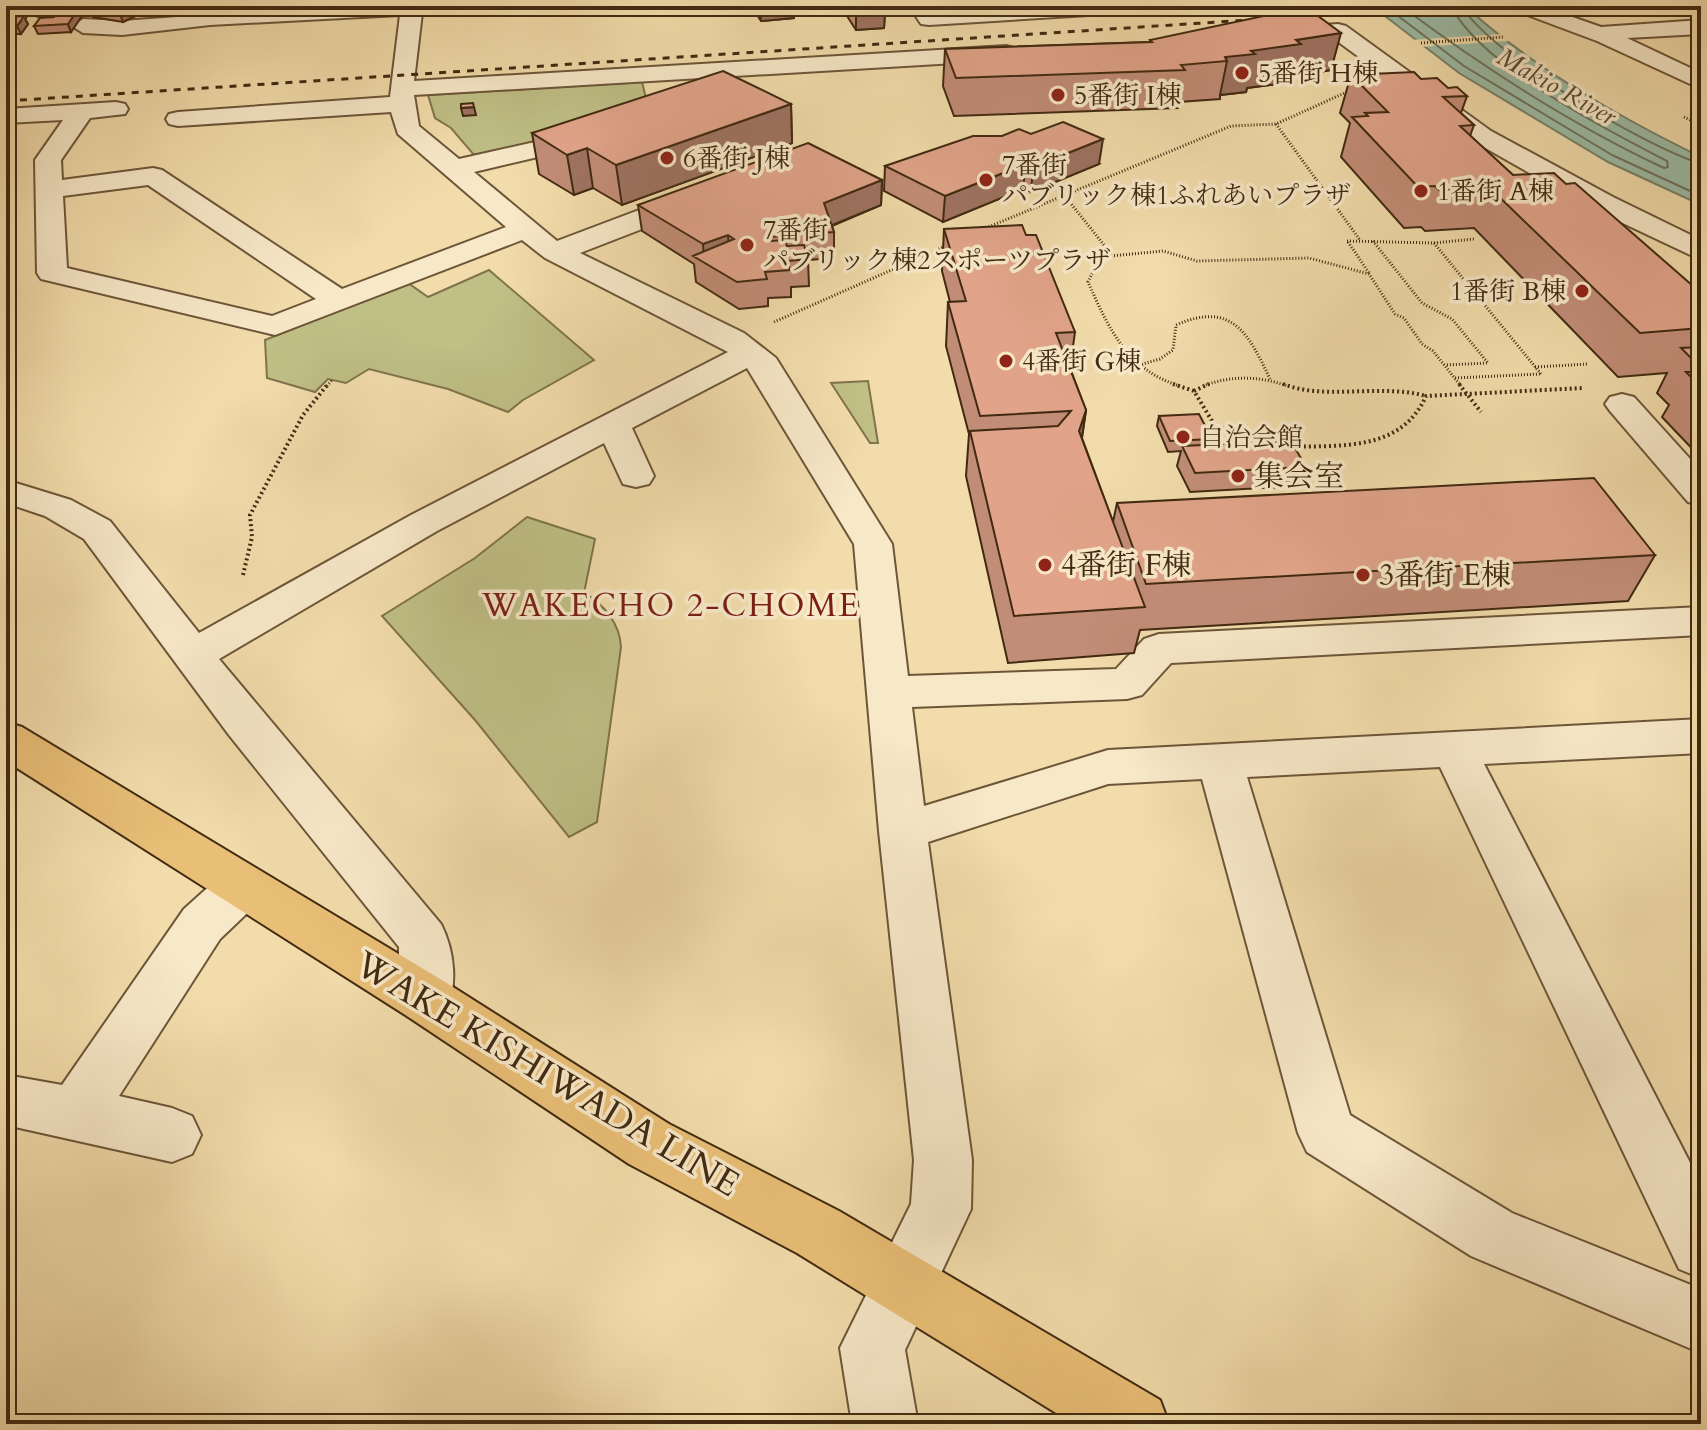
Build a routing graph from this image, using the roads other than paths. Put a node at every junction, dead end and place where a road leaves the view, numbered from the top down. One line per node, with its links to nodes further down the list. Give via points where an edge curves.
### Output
1 (441, 6): 7 (street)
2 (802, 6): 3 (street)
3 (837, 6)
4 (920, 6): 5 (street, via 929,19)
5 (1137, 6)
6 (1521, 6): 10 (street)
7 (412, 7): 8 (street, via 122,28); 14 (street)
8 (83, 26)
9 (1701, 27): 10 (street)
10 (1605, 32): 13 (street)
11 (1260, 36): 24 (street, via 1338,31 1482,136)
12 (1027, 52): 14 (street)
13 (1701, 82)
14 (401, 97): 18 (street, via 208,126); 20 (street, via 407,129)
15 (116, 109): 16 (street)
16 (82, 111): 17 (street); 22 (street, via 48,160)
17 (6, 116)
18 (178, 119)
19 (619, 131): 20 (street)
20 (455, 168): 23 (street)
21 (722, 189): 23 (street)
22 (49, 190): 25 (street, via 153,176); 25 (street, via 52,273 275,326)
23 (540, 241): 25 (street, via 496,239); 26 (street)
24 (1701, 251)
25 (339, 301)
26 (741, 346): 28 (street); 34 (street, via 764,365 873,544)
27 (1622, 404): 31 (street)
28 (613, 425): 29 (street); 33 (street, via 424,523)
29 (636, 476)
30 (6, 491): 33 (street, via 58,508 97,530)
31 (1701, 494)
32 (1701, 621): 34 (street, via 1159,649 1127,684)
33 (192, 656): 41 (street, via 423,939)
34 (888, 692): 39 (street)
35 (6, 739): 40 (main road, WAKE KISHIWADA LINE)
36 (1694, 748): 37 (street)
37 (1454, 749): 38 (street); 45 (street)
38 (1220, 762): 39 (street, via 1108,767); 47 (street, via 1327,1133 1492,1235)
39 (903, 831): 46 (street, via 943,1160 941,1209)
40 (243, 886): 41 (main road, WAKE KISHIWADA LINE); 43 (street, via 202,924)
41 (426, 999): 46 (main road, WAKE KISHIWADA LINE, via 649,1144)
42 (9, 1100): 43 (street)
43 (75, 1114): 44 (street)
44 (172, 1135)
45 (1701, 1247)
46 (904, 1283): 48 (street, via 872,1348); 49 (main road, WAKE KISHIWADA LINE)
47 (1701, 1321)
48 (885, 1424)
49 (1136, 1424)

